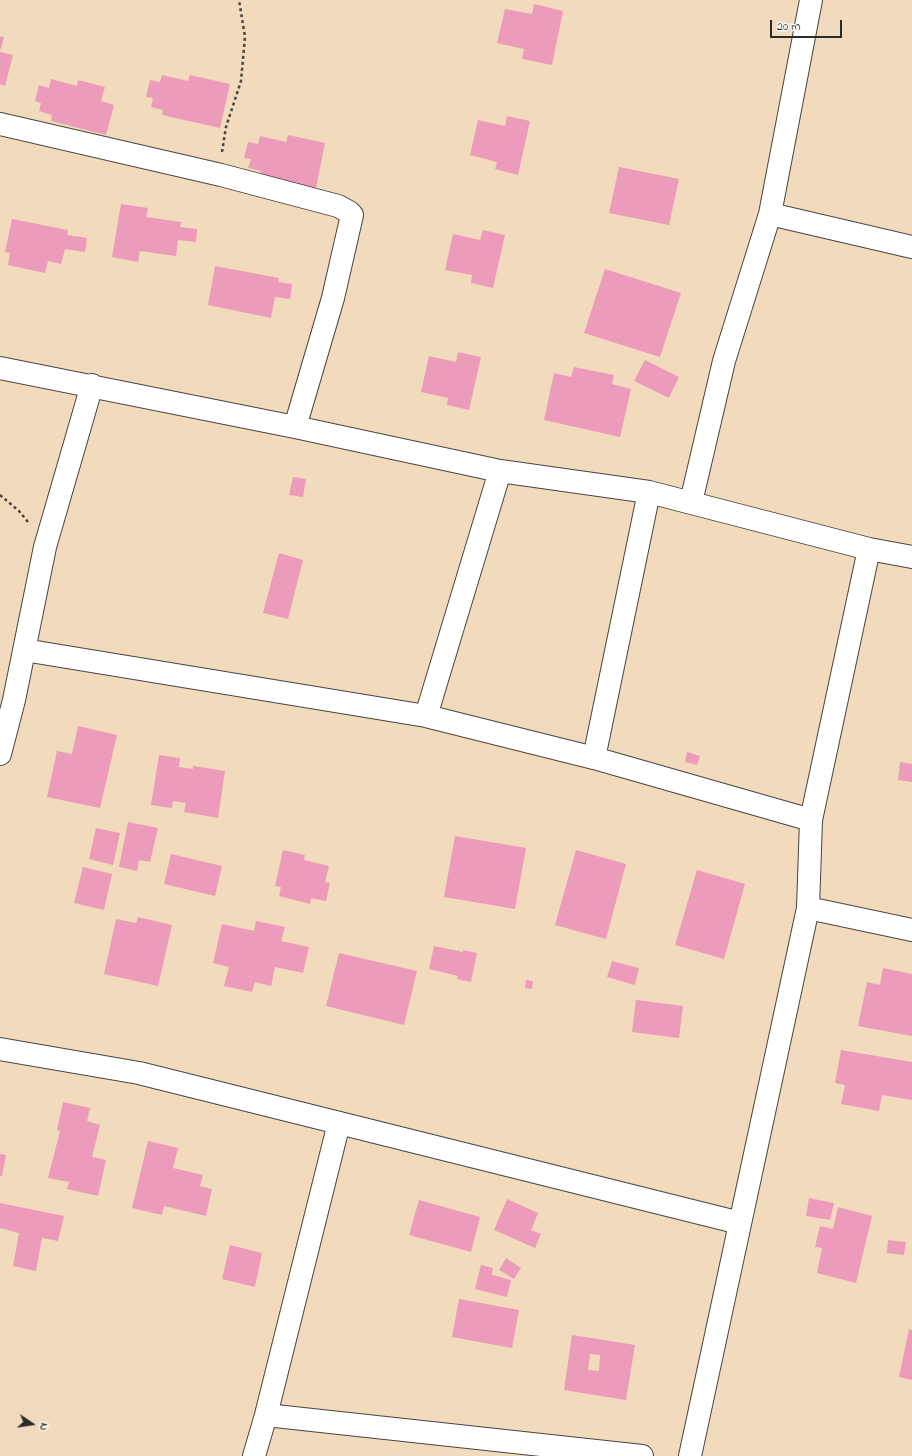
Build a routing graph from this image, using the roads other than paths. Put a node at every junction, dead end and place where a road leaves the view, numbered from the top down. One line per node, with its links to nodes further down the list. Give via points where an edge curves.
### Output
1 (811, 0): 3 (street)
2 (0, 124): 7 (street, via 221,175 338,206 352,215 333,298)
3 (770, 214): 4 (street); 10 (street, via 724,361)
4 (912, 246)
5 (0, 368): 6 (street)
6 (92, 385): 7 (street); 13 (street, via 45,547)
7 (295, 427): 8 (street)
8 (500, 471): 9 (street); 15 (street)
9 (649, 492): 10 (street); 17 (street)
10 (691, 502): 11 (street)
11 (869, 549): 12 (street); 18 (street)
12 (912, 557)
13 (24, 650): 14 (street); 15 (street)
14 (7, 696): 16 (street)
15 (426, 716): 17 (street)
16 (0, 754)
17 (594, 758): 18 (street)
18 (810, 820): 19 (street)
19 (808, 908): 20 (street); 23 (street)
20 (912, 930)
21 (0, 1049): 22 (street, via 139,1073)
22 (339, 1123): 23 (street); 24 (street)
23 (740, 1222): 27 (street)
24 (266, 1415): 25 (street); 26 (street)
25 (254, 1456)
26 (642, 1456)
27 (690, 1456)

